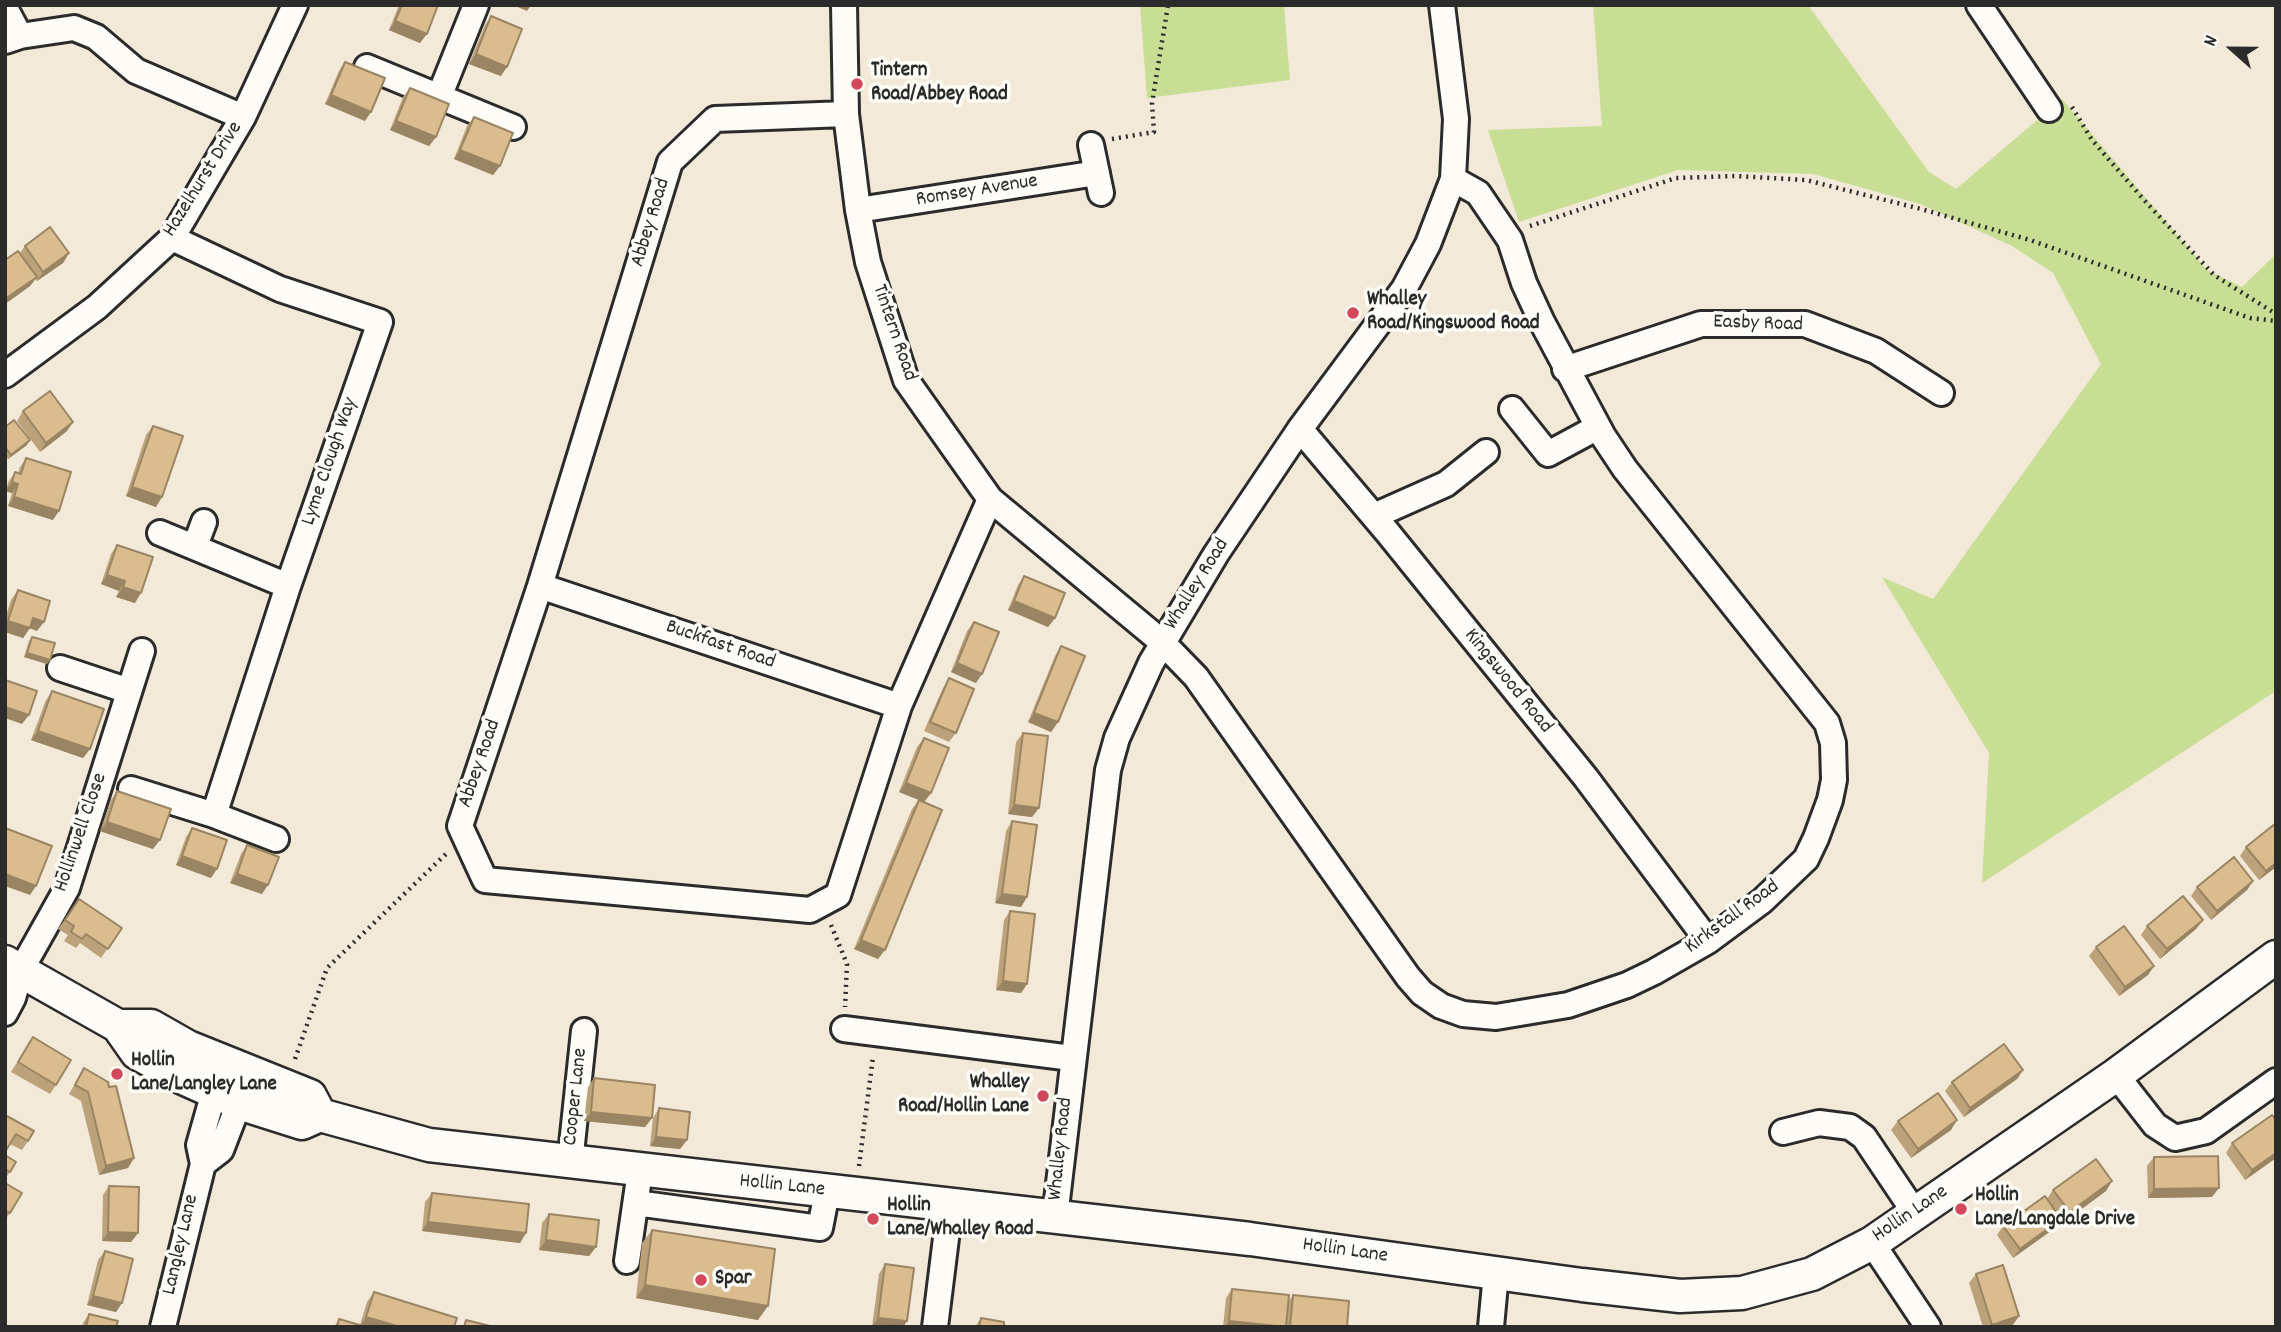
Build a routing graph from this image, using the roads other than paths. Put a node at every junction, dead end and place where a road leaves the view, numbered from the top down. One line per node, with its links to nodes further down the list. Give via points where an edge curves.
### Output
1 (295, 5): 12 (street, Hazelhurst Drive)
2 (476, 5): 9 (street)
3 (844, 5): 11 (street, Tintern Road)
4 (1442, 5): 15 (street, Whalley Road, via 1456,118)
5 (1979, 5): 10 (street)
6 (5, 8): 7 (street)
7 (13, 38): 12 (street, via 74,29 96,37 136,71)
8 (367, 67): 9 (street)
9 (439, 97): 13 (street)
10 (2049, 109)
11 (846, 114): 16 (street, Tintern Road); 31 (street, Abbey Road, via 715,119 670,162)
12 (243, 117): 17 (street, Hazelhurst Drive)
13 (513, 127)
14 (1091, 145): 16 (street, Romsey Avenue, via 1099,183)
15 (1453, 179): 18 (street, Kirkstall Road, via 1478,193 1506,233 1524,283); 23 (street, Whalley Road, via 1428,244 1404,289)
16 (858, 210): 25 (street, Tintern Road, via 869,262 906,380)
17 (172, 238): 19 (street, Hazelhurst Drive, via 97,307); 30 (street, Lyme Clough Way, via 280,289 380,322)
18 (1566, 369): 20 (street, Easby Road, via 1701,324 1805,324 1876,351); 22 (street, Kirkstall Road)
19 (5, 375)
20 (1941, 393)
21 (1512, 409): 22 (street, via 1548,454)
22 (1598, 427): 40 (street, Kirkstall Road, via 1625,469 1827,723 1833,743 1830,800 1806,859 1762,901)
23 (1300, 429): 26 (street, Kingswood Road); 32 (street, Whalley Road)
24 (1486, 452): 26 (street, via 1446,484)
25 (990, 499): 32 (street, Tintern Road); 36 (street)
26 (1374, 516): 40 (street, Kingswood Road, via 1586,778)
27 (204, 522): 29 (street)
28 (160, 533): 29 (street)
29 (195, 546): 30 (street)
30 (288, 586): 38 (street, Lyme Clough Way)
31 (540, 586): 36 (street, Buckfast Road); 36 (street, Abbey Road, via 460,826 485,880 810,910 838,895)
32 (1162, 642): 40 (street, Kirkstall Road, via 1211,695 1408,977 1441,1006 1463,1014 1496,1017 1568,1005 1627,985); 47 (street, Whalley Road, via 1117,738 1108,770)
33 (142, 651): 35 (street, Hollinwell Close)
34 (60, 668): 35 (street)
35 (129, 691): 42 (street, Hollinwell Close, via 67,888)
36 (899, 706)
37 (131, 789): 38 (street)
38 (214, 815): 39 (street)
39 (276, 839)
40 (1708, 941)
41 (2276, 957): 49 (main road, Hollin Lane)
42 (13, 966): 43 (street, Hollinwell Close, via 13,998); 44 (main road, Hollin Lane)
43 (5, 1013)
44 (118, 1026): 48 (main road, Hollin Lane, via 151,1026); 51 (main road, Hollin Lane, via 136,1053)
45 (844, 1029): 47 (street)
46 (584, 1031): 54 (street, Cooper Lane)
47 (1072, 1058): 60 (street, Whalley Road)
48 (238, 1068): 51 (street, Langley Lane); 52 (main road, Hollin Lane, via 310,1096)
49 (2116, 1075): 50 (street, via 2155,1125 2175,1138 2206,1131); 59 (main road, Hollin Lane)
50 (2276, 1080)
51 (226, 1097): 52 (main road, Hollin Lane, via 302,1123); 64 (street, Langley Lane, via 221,1150 203,1164)
52 (320, 1115): 54 (main road, Hollin Lane, via 429,1145)
53 (1783, 1132): 59 (street, via 1819,1123 1850,1127 1864,1137)
54 (570, 1163): 55 (main road, Hollin Lane)
55 (640, 1171): 56 (main road, Hollin Lane); 57 (street)
56 (841, 1193): 57 (street, via 820,1228); 58 (main road, Hollin Lane)
57 (636, 1203): 62 (street)
58 (950, 1206): 60 (main road, Hollin Lane); 65 (street)
59 (1915, 1213): 61 (main road, Hollin Lane)
60 (1055, 1217): 63 (main road, Hollin Lane)
61 (1872, 1243): 63 (main road, Hollin Lane, via 1812,1273 1742,1293 1680,1296); 67 (street)
62 (627, 1261)
63 (1496, 1273): 66 (street)
64 (163, 1327)
65 (935, 1327)
66 (1491, 1327)
67 (1928, 1327)

